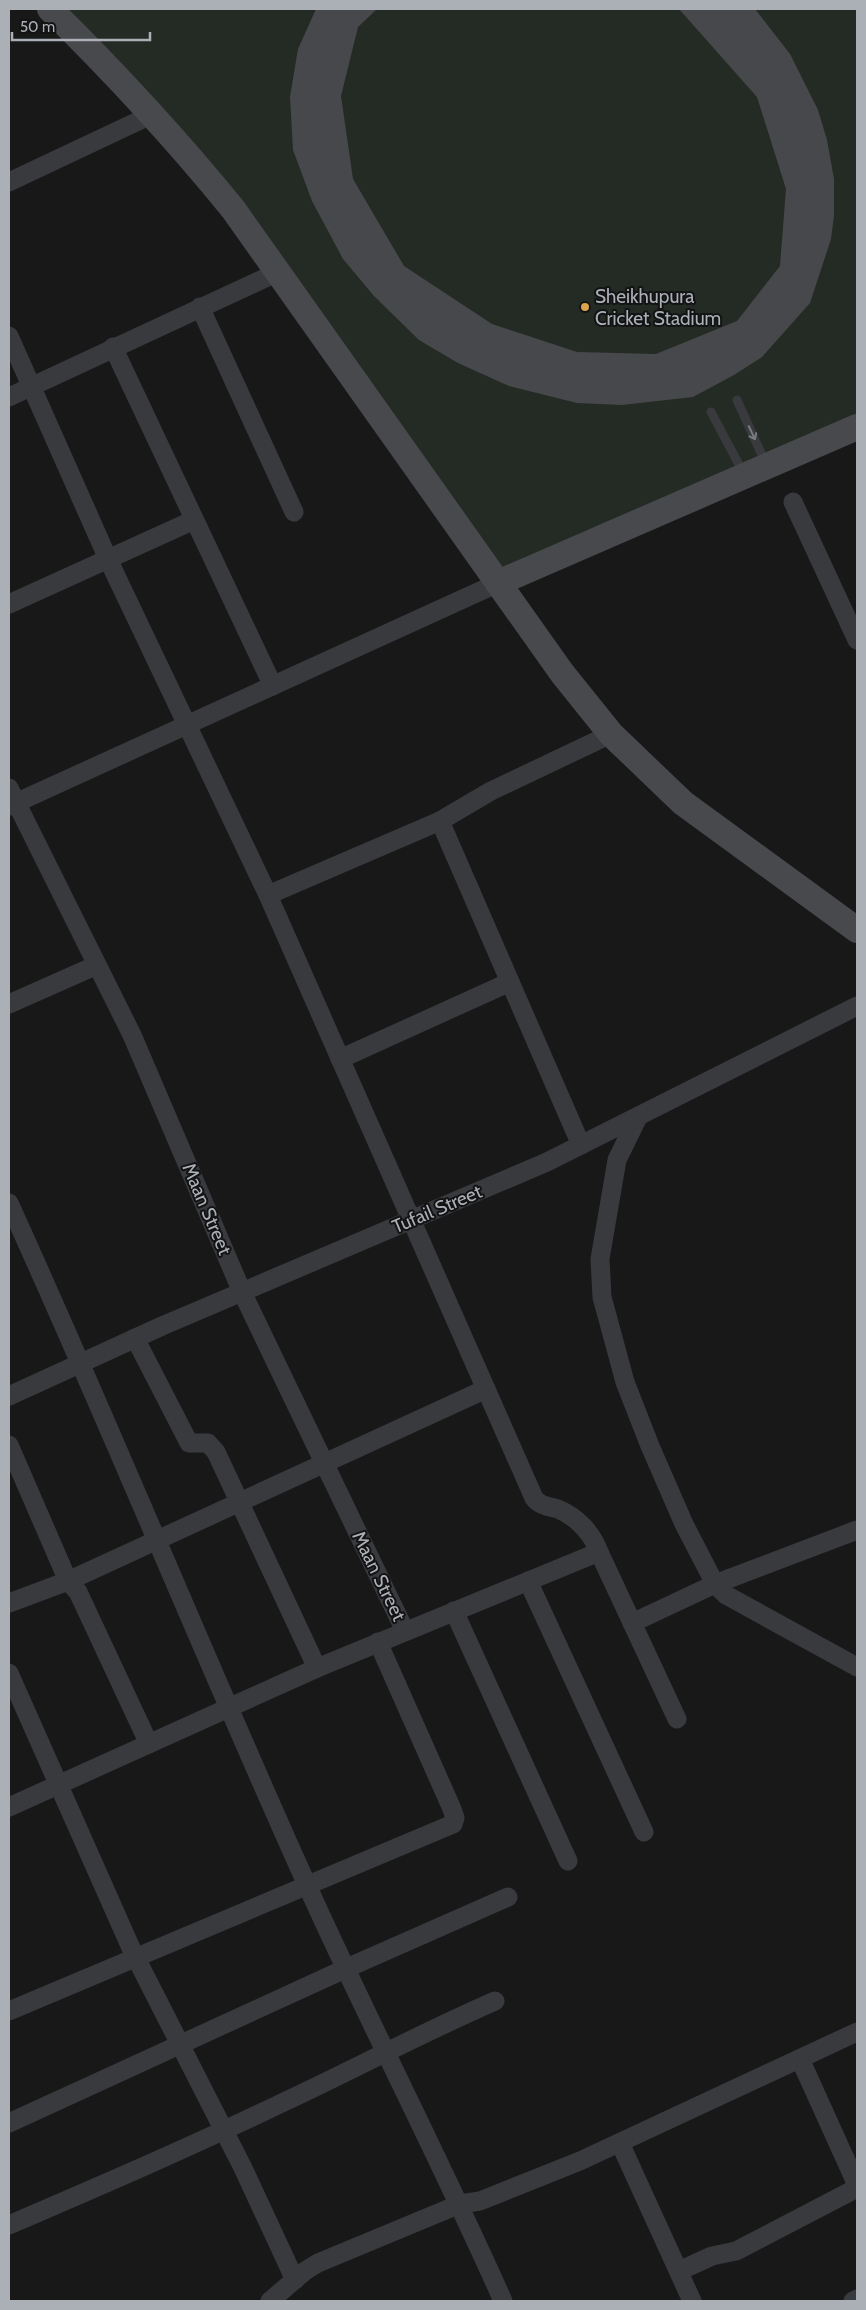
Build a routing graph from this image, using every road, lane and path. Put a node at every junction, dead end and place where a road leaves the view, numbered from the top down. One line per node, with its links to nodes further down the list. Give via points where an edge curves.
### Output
1 (50, 9): 2 (street)
2 (151, 114): 3 (street); 4 (street, via 233,209)
3 (9, 182)
4 (278, 272): 5 (street); 18 (street)
5 (200, 308): 7 (street); 15 (street)
6 (9, 336): 8 (street)
7 (113, 348): 8 (street); 16 (street)
8 (31, 386): 9 (street); 17 (street)
9 (9, 397)
10 (737, 400): 13 (lane, one-way to 13)
11 (711, 412): 13 (lane)
12 (857, 427): 13 (street)
13 (756, 471): 18 (street)
14 (794, 502): 20 (street)
15 (294, 512)
16 (194, 520): 17 (street); 21 (street)
17 (108, 559): 19 (street); 22 (street)
18 (498, 583): 21 (street); 23 (street, via 562,673)
19 (9, 604)
20 (857, 640)
21 (273, 686): 22 (street)
22 (188, 724): 24 (street); 26 (street)
23 (611, 734): 25 (street, via 491,791); 27 (street, via 682,803)
24 (11, 799): 28 (street, Maan Street)
25 (440, 821): 26 (street); 29 (street)
26 (268, 896): 32 (street)
27 (857, 930)
28 (97, 965): 30 (street); 37 (street, Maan Street, via 132,1035)
29 (510, 982): 32 (street); 34 (street)
30 (9, 1004)
31 (857, 1006): 33 (street, Tufail Street)
32 (340, 1059): 36 (street)
33 (638, 1116): 34 (street, Tufail Street); 50 (street, via 617,1160 600,1259 602,1297 625,1382 650,1446)
34 (581, 1145): 36 (street, Tufail Street)
35 (9, 1203): 39 (street)
36 (411, 1220): 37 (street, Tufail Street); 40 (street)
37 (242, 1292): 38 (street, Tufail Street); 43 (street, Maan Street)
38 (135, 1338): 39 (street, Tufail Street); 44 (street, via 189,1443 211,1445)
39 (81, 1363): 41 (street, Tufail Street); 46 (street)
40 (486, 1389): 43 (street); 47 (street, via 534,1498 539,1504 562,1511 577,1521)
41 (9, 1396)
42 (9, 1444): 48 (street)
43 (324, 1462): 44 (street); 54 (street, Maan Street)
44 (239, 1502): 46 (street); 57 (street)
45 (857, 1530): 50 (street)
46 (156, 1540): 48 (street); 60 (street)
47 (599, 1552): 49 (street); 53 (street)
48 (68, 1581): 51 (street); 62 (street, via 78,1592)
49 (528, 1581): 52 (street); 65 (street)
50 (715, 1584): 53 (street); 56 (street, via 726,1595)
51 (9, 1603)
52 (454, 1611): 54 (street); 66 (street)
53 (632, 1623): 61 (street)
54 (405, 1631): 55 (street)
55 (378, 1642): 57 (street); 67 (street, via 455,1821)
56 (857, 1667)
57 (317, 1668): 60 (street)
58 (9, 1673): 59 (street)
59 (15, 1702): 63 (street)
60 (228, 1708): 62 (street); 67 (street)
61 (677, 1719)
62 (149, 1744): 63 (street)
63 (58, 1784): 64 (street); 69 (street)
64 (9, 1807)
65 (644, 1832)
66 (568, 1861)
67 (307, 1885): 69 (street); 70 (street)
68 (508, 1897): 70 (street)
69 (136, 1959): 72 (street); 74 (street)
70 (346, 1968): 74 (street); 75 (street)
71 (495, 2001): 75 (street, via 425,2031)
72 (9, 2010)
73 (857, 2032): 76 (street)
74 (180, 2045): 77 (street); 78 (street)
75 (388, 2053): 78 (street); 81 (street)
76 (800, 2059): 79 (street); 80 (street)
77 (9, 2123)
78 (224, 2131): 82 (street); 84 (street)
79 (620, 2142): 81 (street, via 523,2185 480,2201); 83 (street)
80 (857, 2187): 83 (street, via 736,2251 712,2256)
81 (460, 2204): 84 (street, via 318,2263); 87 (street)
82 (9, 2225)
83 (679, 2271): 88 (street)
84 (295, 2280): 86 (street)
85 (857, 2299): 89 (street)
86 (270, 2301)
87 (503, 2301)
88 (692, 2301)
89 (853, 2301)

